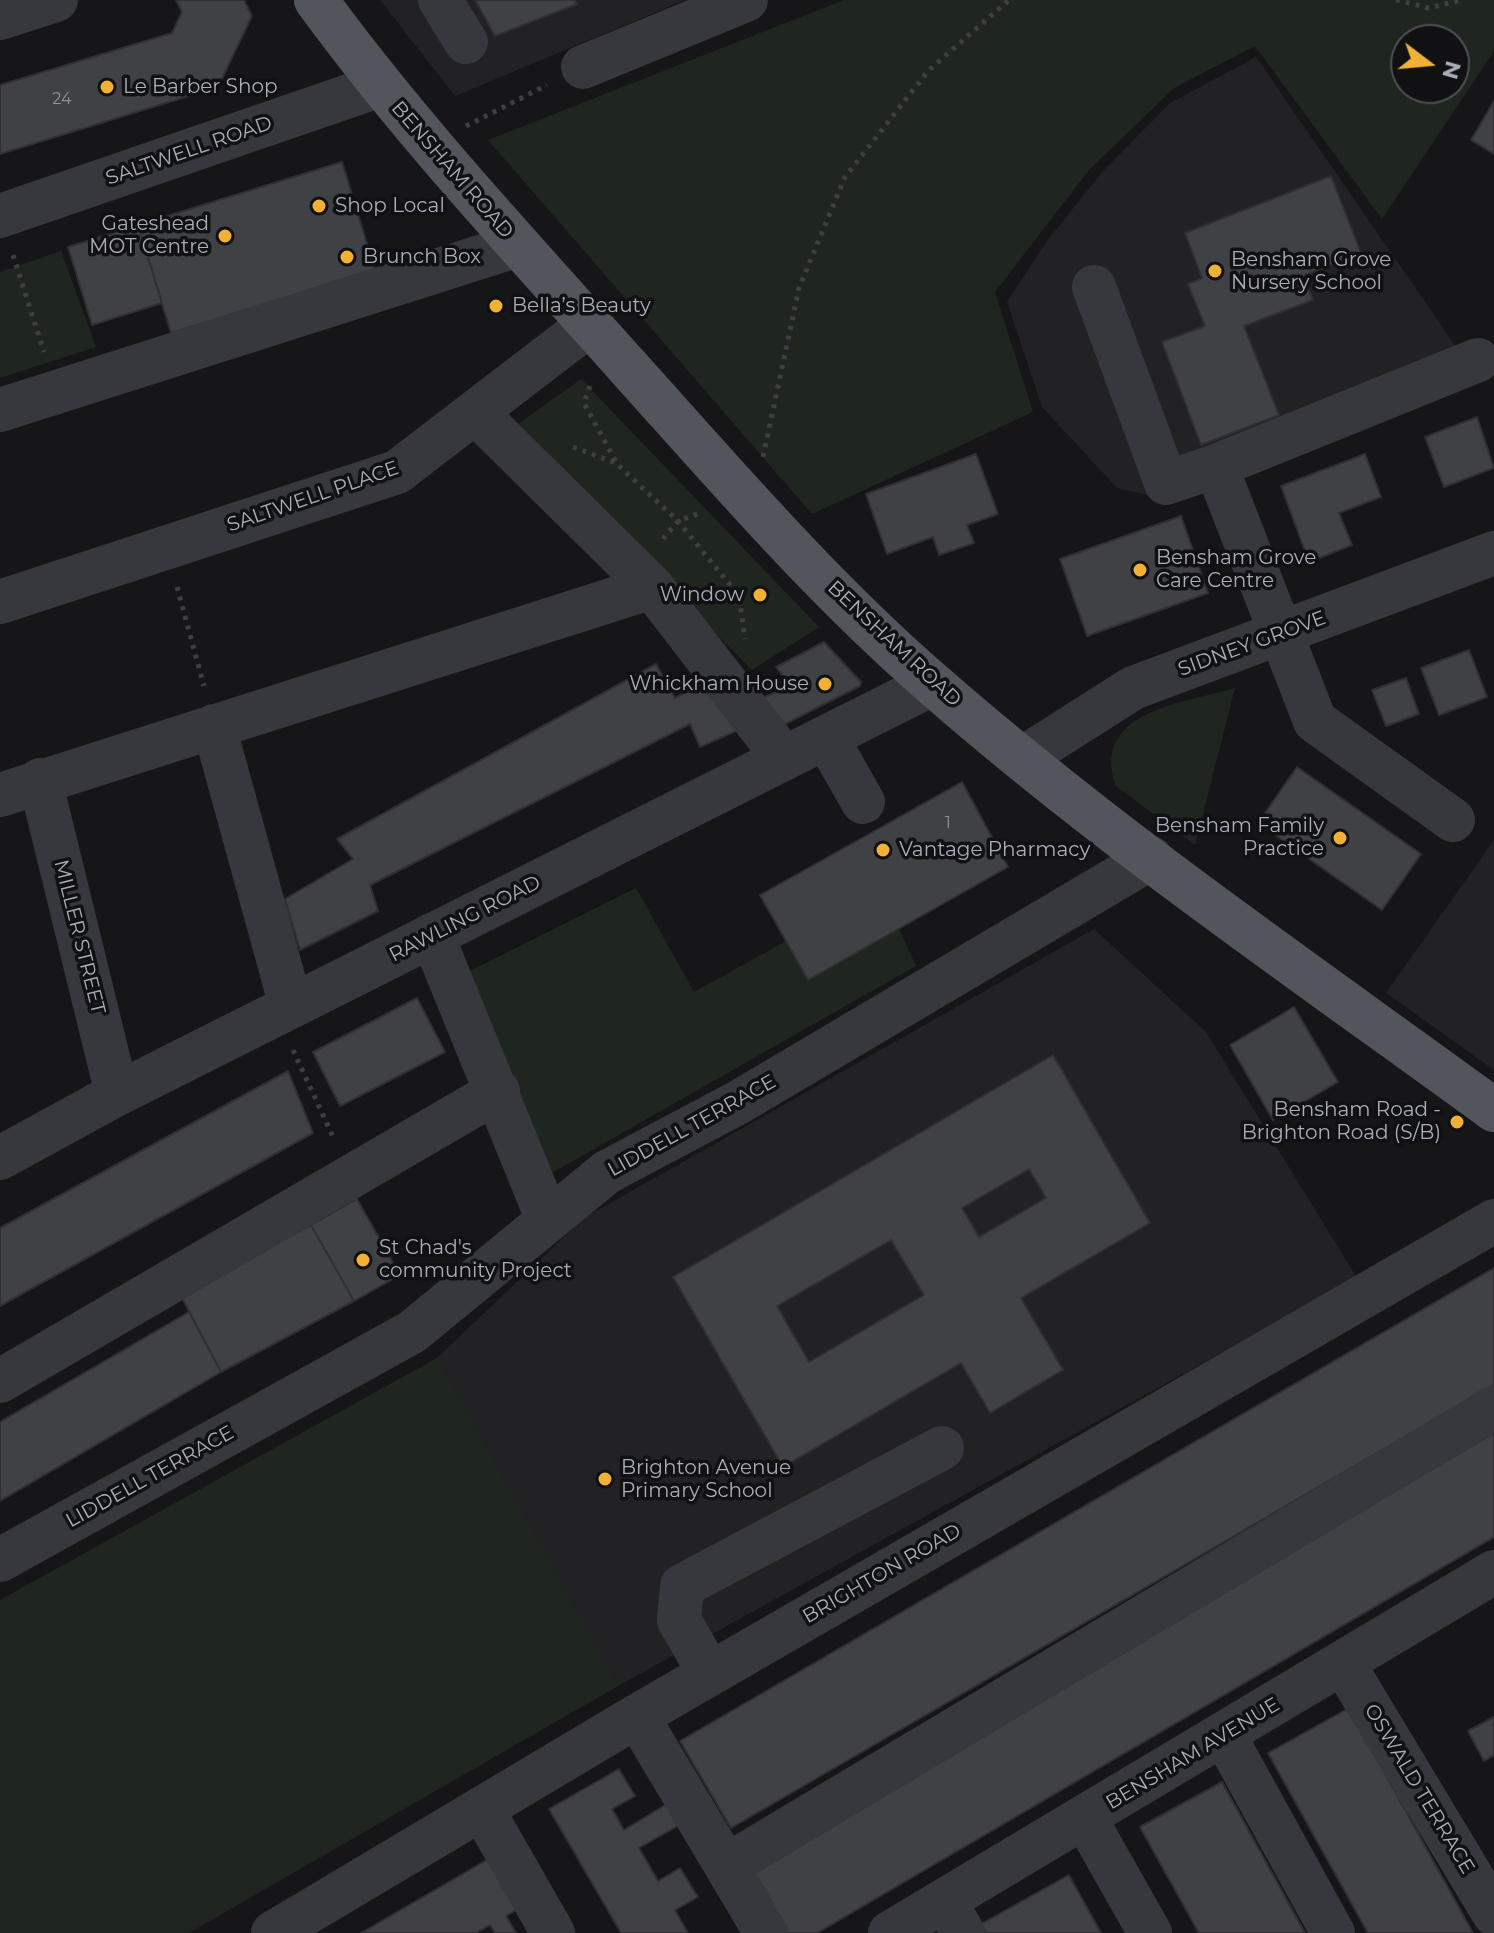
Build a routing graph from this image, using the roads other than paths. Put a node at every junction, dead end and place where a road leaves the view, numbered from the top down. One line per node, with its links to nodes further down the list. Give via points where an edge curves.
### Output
1 (56, 0): 5 (street)
2 (316, 0): 8 (main road, BENSHAM ROAD)
3 (440, 0): 6 (street)
4 (746, 0): 7 (street)
5 (0, 18)
6 (466, 42)
7 (583, 67)
8 (378, 86): 9 (street, SALTWELL ROAD); 10 (main road, BENSHAM ROAD)
9 (0, 216)
10 (518, 245): 12 (main road, BENSHAM ROAD); 14 (street)
11 (1094, 287): 16 (street, via 1166,483)
12 (597, 332): 15 (street, SALTWELL PLACE); 21 (main road, BENSHAM ROAD, via 749,501)
13 (1478, 360): 16 (street)
14 (0, 410)
15 (475, 412): 18 (street); 19 (street, SALTWELL PLACE, via 397,472)
16 (1216, 466): 20 (street)
17 (1494, 553): 20 (street, SIDNEY GROVE)
18 (644, 578): 22 (street); 24 (street)
19 (0, 602)
20 (1279, 634): 25 (street, SIDNEY GROVE, via 1133,688); 29 (street, via 1315,721)
21 (932, 684): 23 (street, RAWLING ROAD); 25 (main road, BENSHAM ROAD)
22 (214, 726): 26 (street); 32 (street)
23 (826, 737): 24 (street, RAWLING ROAD); 28 (street)
24 (784, 758): 31 (street, RAWLING ROAD)
25 (1023, 758): 30 (main road, BENSHAM ROAD)
26 (40, 780): 27 (street); 34 (street, MILLER STREET)
27 (0, 795)
28 (863, 802)
29 (1453, 820)
30 (1151, 858): 35 (main road, BENSHAM ROAD); 37 (street, LIDDELL TERRACE, via 739,1102 607,1172)
31 (432, 935): 32 (street, RAWLING ROAD); 33 (street)
32 (284, 1010): 34 (street, RAWLING ROAD)
33 (498, 1091): 37 (street); 39 (street)
34 (117, 1094): 36 (street, RAWLING ROAD)
35 (1494, 1110)
36 (0, 1158)
37 (548, 1220): 42 (street, LIDDELL TERRACE, via 412,1332)
38 (1494, 1221): 45 (street, BRIGHTON ROAD)
39 (0, 1381)
40 (1494, 1408): 50 (street)
41 (942, 1448): 45 (street, via 682,1586 679,1620)
42 (0, 1560)
43 (1494, 1572): 44 (street, BENSHAM AVENUE)
44 (1343, 1663): 47 (street, BENSHAM AVENUE); 51 (street, OSWALD TERRACE)
45 (710, 1674): 46 (street, BRIGHTON ROAD)
46 (637, 1716): 48 (street, BRIGHTON ROAD); 50 (street)
47 (1224, 1735): 49 (street, BENSHAM AVENUE); 58 (street)
48 (482, 1809): 53 (street, BRIGHTON ROAD); 54 (street)
49 (1085, 1818): 52 (street, BENSHAM AVENUE); 57 (street)
50 (726, 1866): 55 (street)
51 (1494, 1914)
52 (954, 1917): 56 (street, BENSHAM AVENUE)
53 (273, 1933)
54 (553, 1933)
55 (766, 1933)
56 (890, 1933)
57 (1150, 1933)
58 (1333, 1933)

